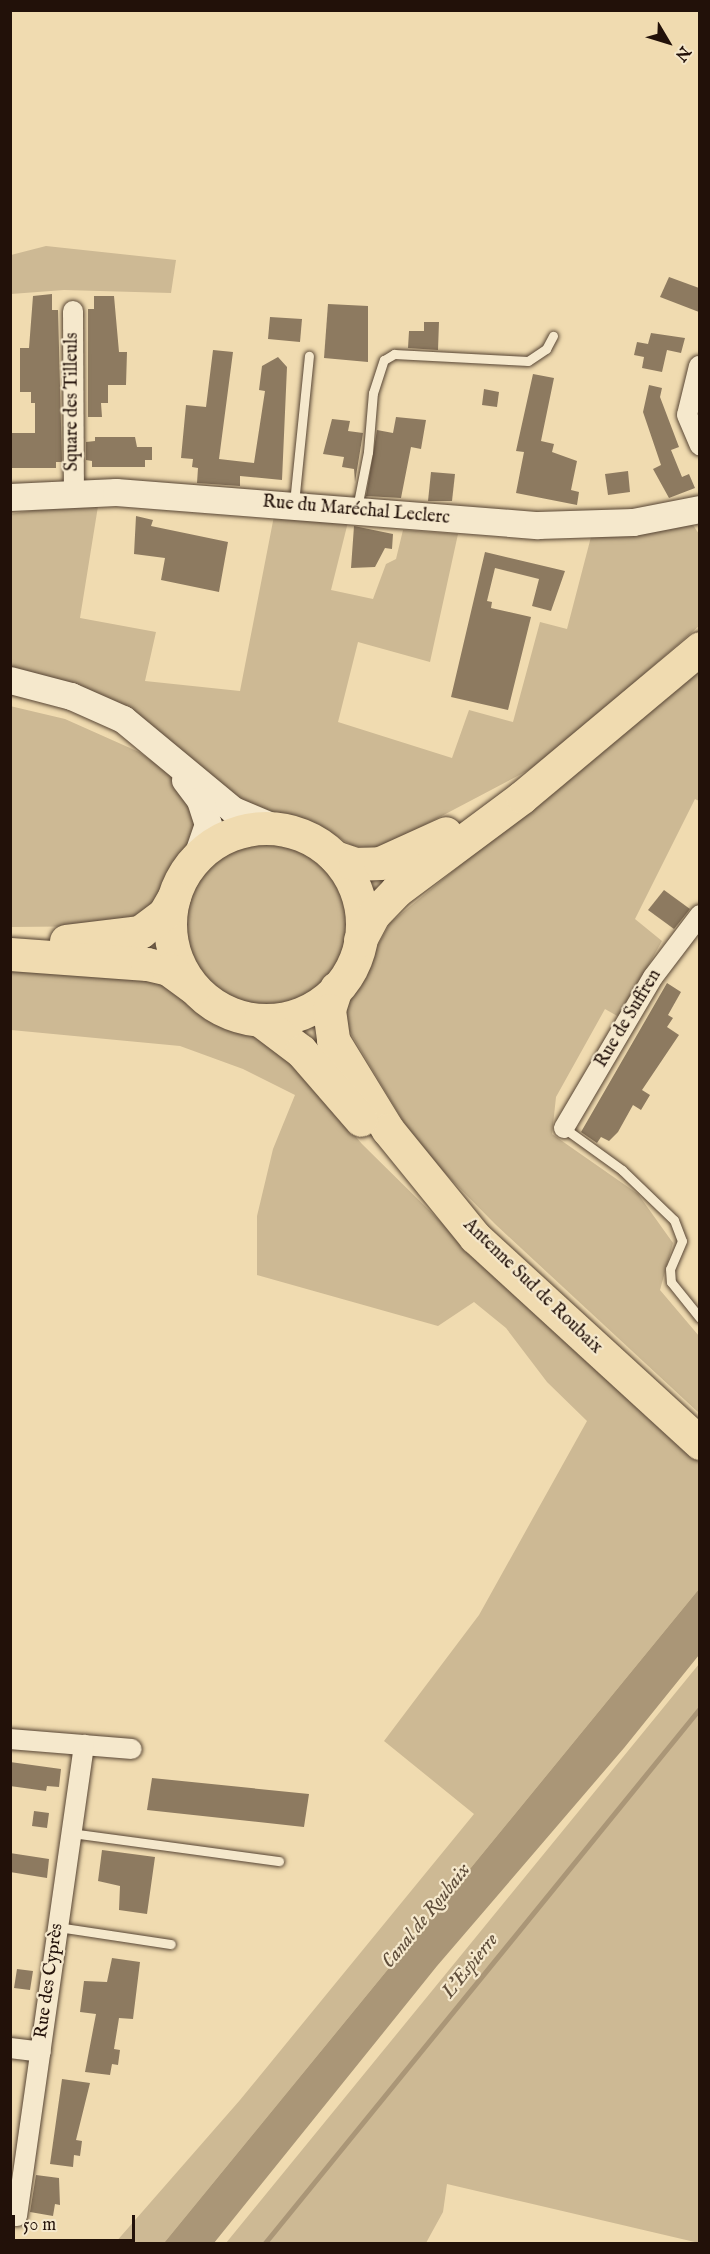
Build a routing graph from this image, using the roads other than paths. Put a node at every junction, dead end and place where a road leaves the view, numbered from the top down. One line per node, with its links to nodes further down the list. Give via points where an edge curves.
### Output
1 (73, 310): 6 (street, Square des Tilleuls)
2 (553, 336): 10 (lane, via 546,349 528,361 394,354 384,360 372,393 368,452)
3 (309, 356): 8 (lane)
4 (699, 366): 5 (street, via 687,415)
5 (699, 445)
6 (74, 493): 7 (street, Rue du Maréchal Leclerc); 8 (street, Rue du Maréchal Leclerc)
7 (10, 497)
8 (294, 505): 10 (street, Rue du Maréchal Leclerc)
9 (699, 509): 10 (street, Rue du Maréchal Leclerc, via 633,522 569,526)
10 (357, 510)
11 (699, 648): 14 (highway)
12 (10, 680): 15 (street, via 71,696 123,719 243,816)
13 (10, 698): 17 (street, via 98,722 172,767 192,788 206,816 207,832)
14 (553, 770): 16 (highway, via 392,860 368,865); 20 (highway, via 387,898)
15 (276, 828): 16 (highway, via 311,839); 17 (highway, via 232,834)
16 (335, 857): 20 (highway, via 358,896)
17 (196, 859): 18 (highway)
18 (174, 897): 21 (highway, via 159,920 133,934); 23 (highway, via 173,949)
19 (699, 915): 26 (street, Rue de Suffren, via 653,977)
20 (360, 940): 24 (highway, via 354,963)
21 (10, 942)
22 (10, 954): 23 (highway, via 147,964 168,969)
23 (194, 988): 25 (highway, via 224,1010)
24 (336, 988): 25 (highway, via 302,1012); 27 (highway, Antenne Sud de Roubaix, via 328,1021 338,1051 388,1130)
25 (260, 1020): 27 (highway, via 301,1051 425,1191)
26 (564, 1128): 28 (lane, via 622,1170 674,1220 682,1241 670,1269 671,1282)
27 (475, 1237): 29 (highway, Antenne Sud de Roubaix)
28 (699, 1318)
29 (699, 1443)
30 (10, 1739): 31 (street)
31 (84, 1745): 32 (street); 33 (street, Rue des Cyprès)
32 (132, 1749)
33 (71, 1833): 34 (lane); 35 (street, Rue des Cyprès)
34 (279, 1860)
35 (58, 1927): 36 (lane); 38 (street, Rue des Cyprès)
36 (171, 1944)
37 (10, 2048): 38 (street)
38 (40, 2052): 39 (street, Rue des Cyprès)
39 (17, 2216)

